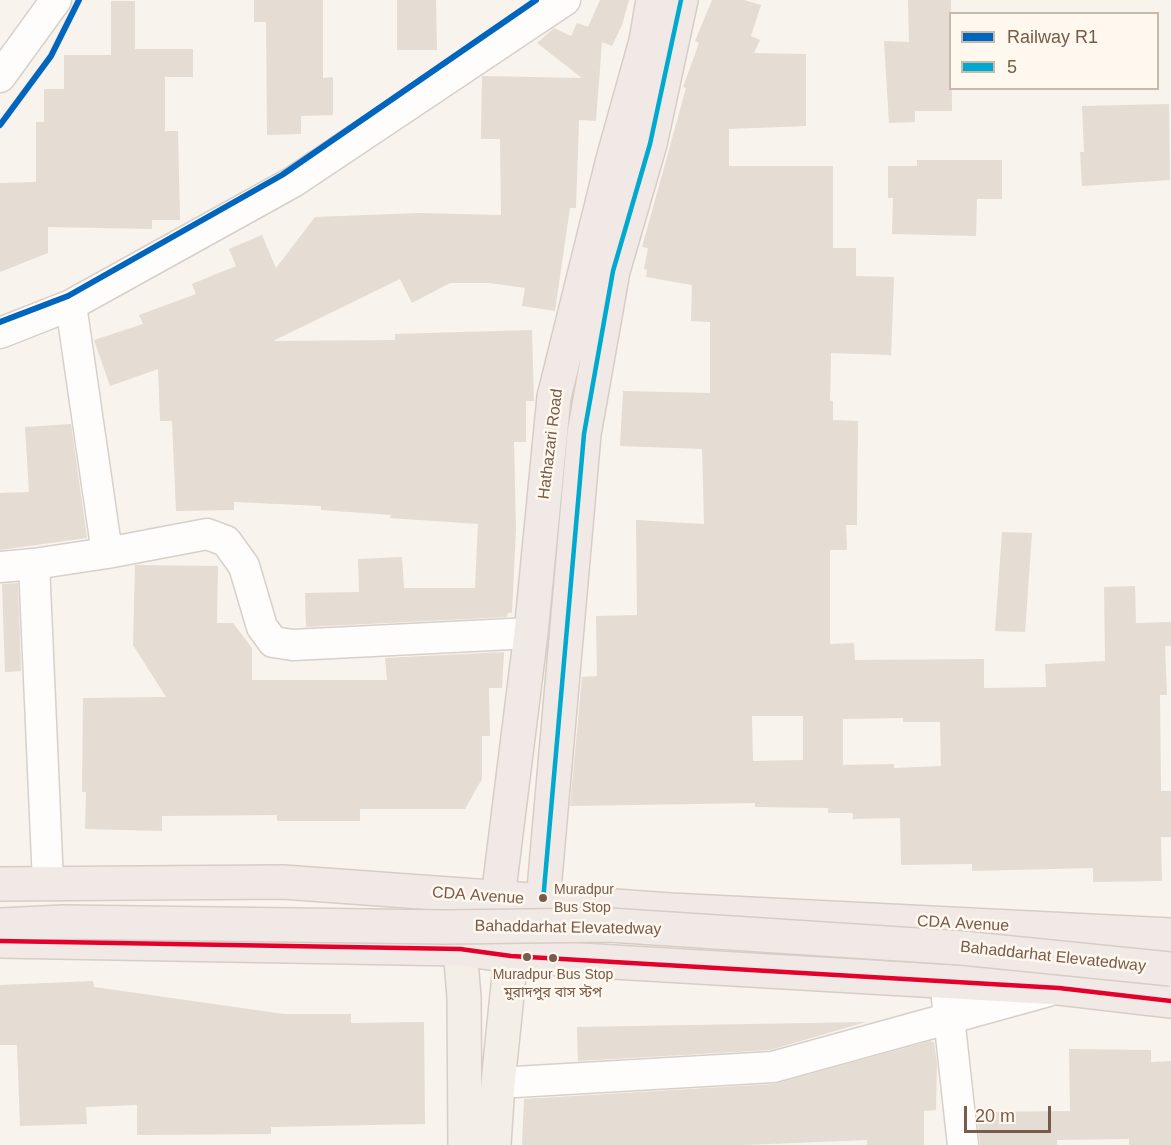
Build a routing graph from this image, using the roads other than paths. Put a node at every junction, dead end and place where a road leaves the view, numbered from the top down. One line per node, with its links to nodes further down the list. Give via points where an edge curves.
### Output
1 (56, 0): 5 (street)
2 (565, 0): 6 (street, via 292,182)
3 (653, 0): 11 (highway, Hathazari Road, via 555,397)
4 (681, 0): 15 (highway, Hathazari Road, via 650,144 613,272 584,435)
5 (0, 77)
6 (71, 305): 7 (street); 8 (street)
7 (0, 333)
8 (107, 553): 9 (street); 11 (street, via 207,534 226,541 244,566 262,627 273,642 293,645)
9 (34, 564): 10 (street); 13 (street)
10 (0, 567)
11 (531, 633): 14 (highway, Hathazari Road)
12 (0, 884): 13 (highway, CDA Avenue)
13 (48, 884): 14 (highway, CDA Avenue, via 283,882)
14 (498, 898): 15 (highway, CDA Avenue)
15 (543, 901): 18 (highway, CDA Avenue)
16 (0, 910): 22 (highway, Bahaddarhat Elevatedway, via 430,914 595,911 948,934)
17 (0, 925): 24 (highway, Bahaddarhat Elevatedway, bridge, via 609,925 962,948)
18 (1063, 929): 19 (highway, CDA Avenue); 26 (highway)
19 (1171, 934)
20 (0, 941): 21 (highway)
21 (460, 948): 23 (highway); 29 (main road)
22 (1171, 954)
23 (511, 956): 25 (highway); 28 (main road)
24 (1171, 969)
25 (945, 981): 26 (highway); 30 (street)
26 (1059, 988): 27 (highway); 28 (street, via 773,1067)
27 (1171, 1001)
28 (498, 1083): 29 (main road)
29 (470, 1145)
30 (963, 1145)

